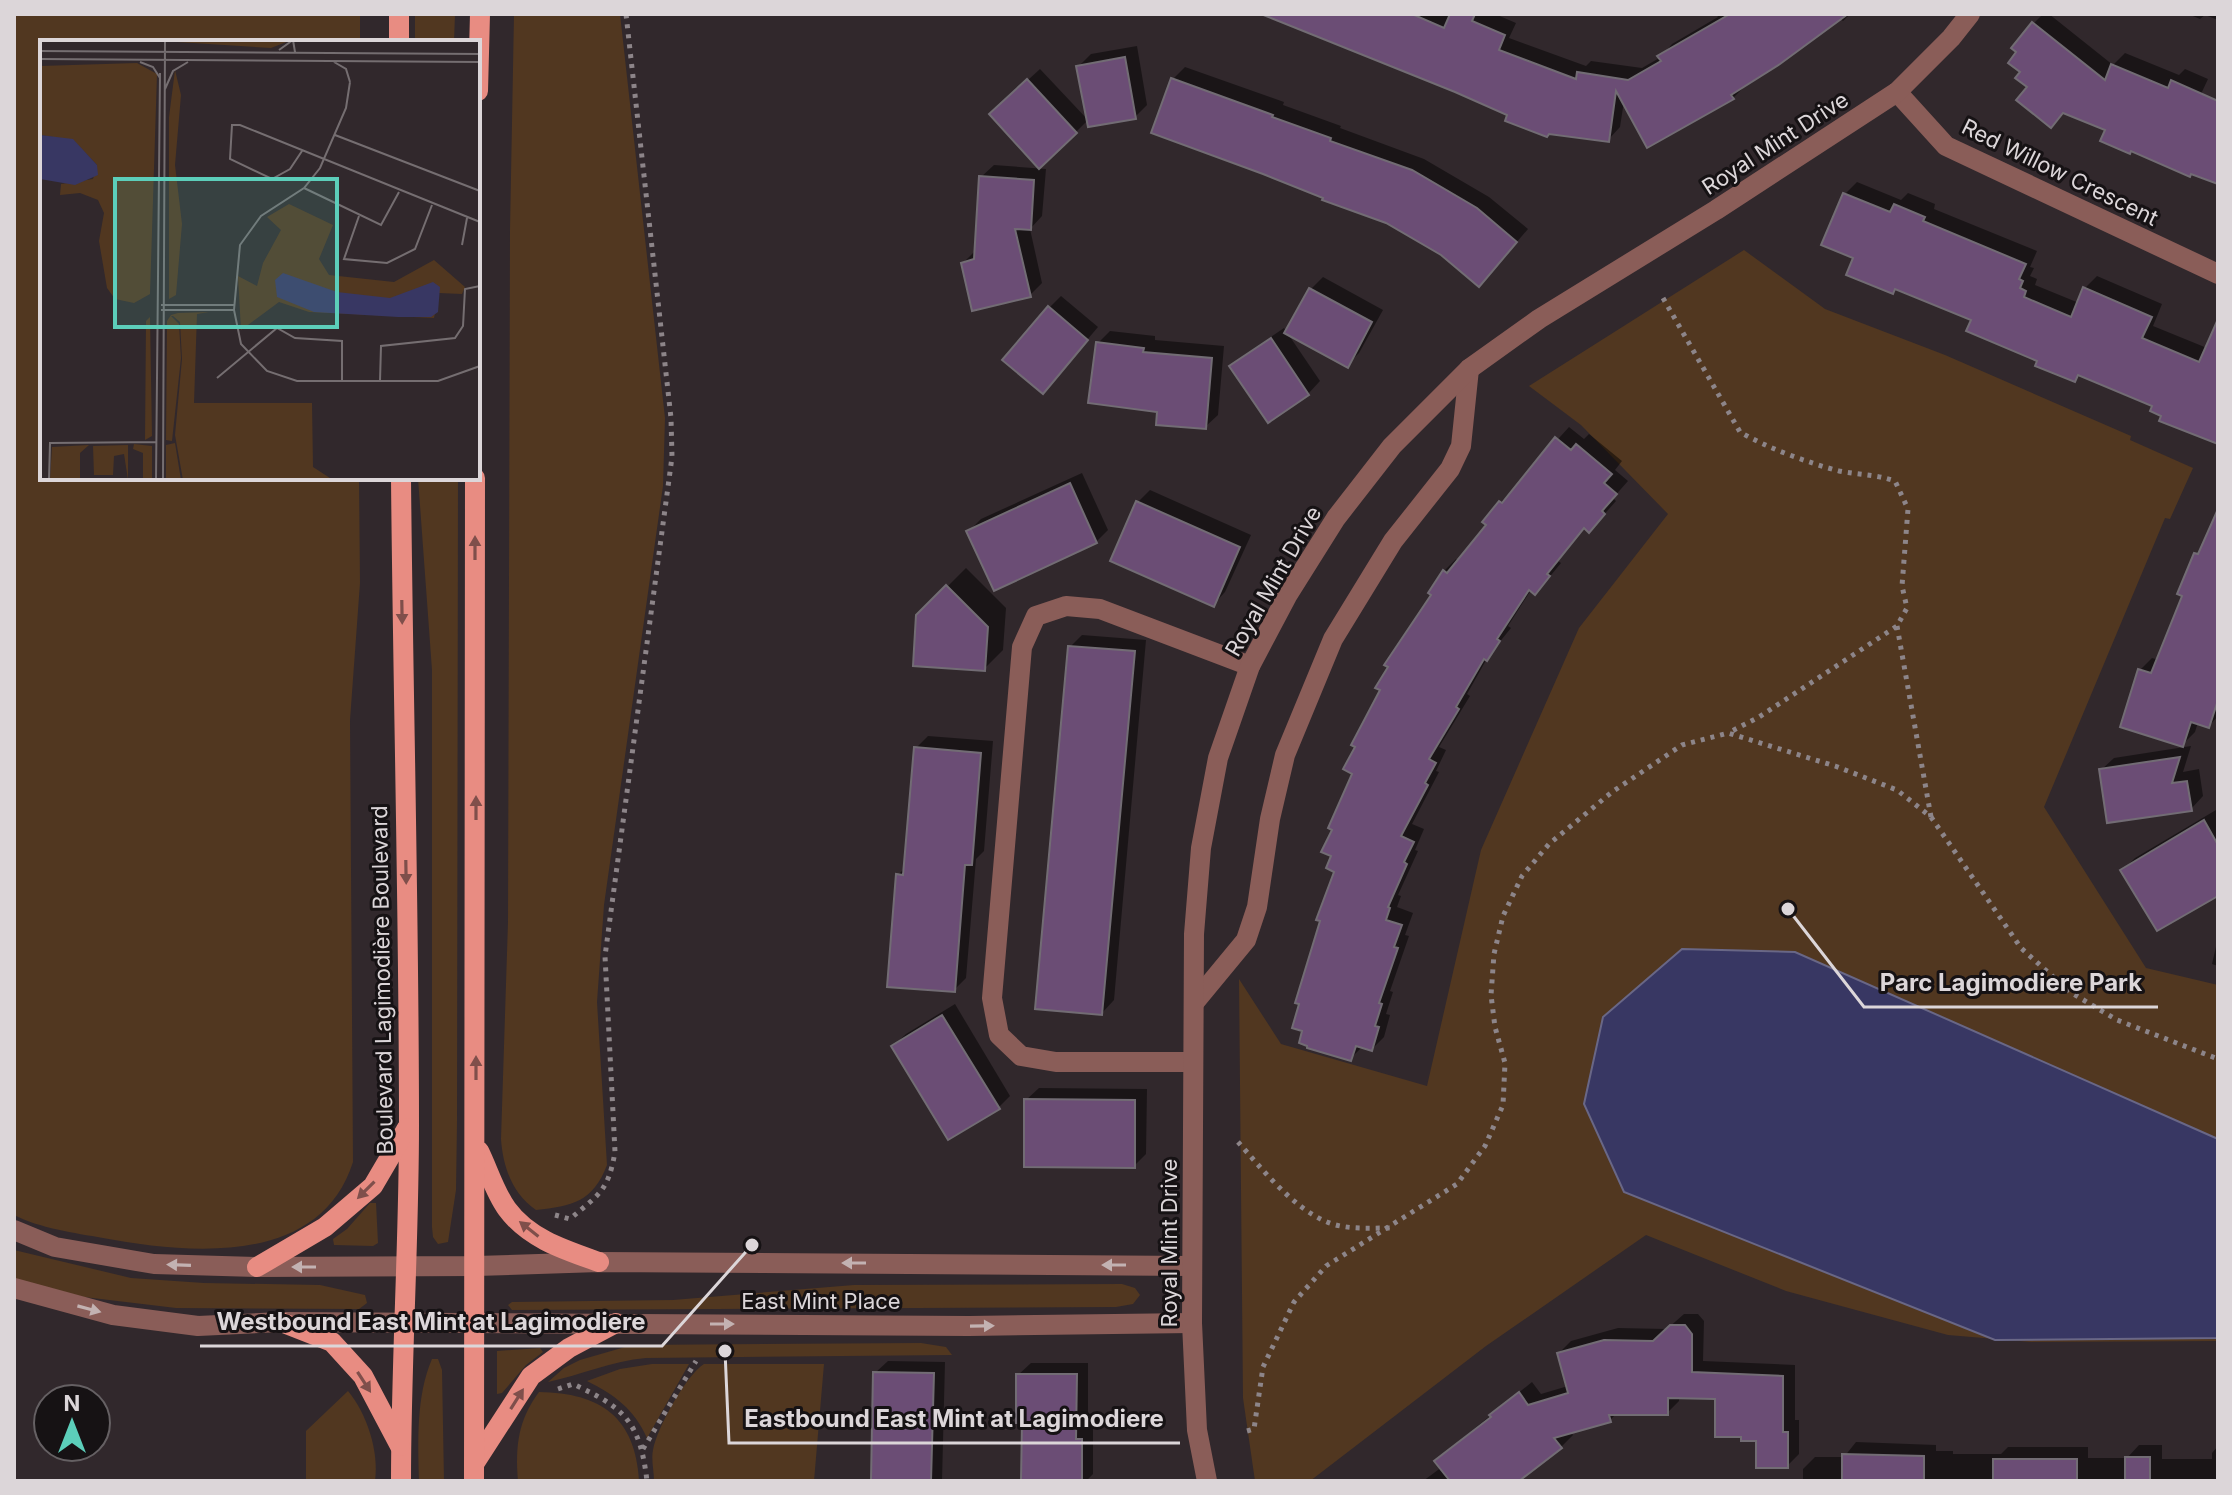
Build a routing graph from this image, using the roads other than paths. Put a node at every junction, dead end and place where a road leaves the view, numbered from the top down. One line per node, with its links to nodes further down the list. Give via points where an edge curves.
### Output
1 (399, 14): 4 (main road)
2 (480, 14): 5 (main road)
3 (1970, 14): 6 (street, Royal Mint Drive)
4 (399, 40)
5 (479, 40)
6 (1897, 92): 7 (street, Red Willow Crescent, via 1946,146); 8 (street, Royal Mint Drive)
7 (2218, 274)
8 (1469, 369): 11 (street, Royal Mint Drive, via 1392,446 1336,518); 12 (street, via 1461,446 1450,469 1393,541 1333,639 1285,755 1246,940)
9 (401, 480): 14 (main road, Boulevard Lagimodière Boulevard, one-way to 14)
10 (475, 480): 15 (main road, one-way to 10)
11 (1250, 666): 12 (street, Royal Mint Drive, via 1218,758 1201,848); 13 (street, via 1100,609 1066,606 1036,616 1022,647 992,998 999,1035 1021,1056 1056,1062)
12 (1194, 1003): 13 (street, Royal Mint Drive)
13 (1192, 1062): 19 (street, Royal Mint Drive)
14 (409, 1125): 20 (main road, one-way to 20, via 373,1186 325,1227); 21 (main road, Boulevard Lagimodière Boulevard)
15 (476, 1146): 17 (main road, one-way to 15, via 551,1245 524,1226 506,1208); 18 (main road)
16 (14, 1230): 20 (street, East Mint Place, one-way to 16, via 154,1264 55,1247)
17 (599, 1262): 18 (street, East Mint Place); 19 (street, East Mint Place, one-way to 17)
18 (476, 1266): 21 (street, East Mint Place); 27 (main road)
19 (1192, 1266): 25 (street, Royal Mint Drive)
20 (257, 1267): 21 (street, East Mint Place, one-way to 20)
21 (407, 1267): 26 (main road, Boulevard Lagimodière Boulevard)
22 (14, 1288): 23 (street, East Mint Place, one-way to 23, via 113,1315 198,1326)
23 (281, 1322): 26 (street, East Mint Place); 28 (main road, one-way to 28, via 332,1342 363,1376)
24 (616, 1323): 25 (street, East Mint Place, one-way to 25); 27 (street, East Mint Place); 29 (main road, one-way to 24, via 531,1376)
25 (1192, 1323): 31 (street, Royal Mint Drive, via 1197,1430)
26 (402, 1324): 27 (street, East Mint Place); 28 (main road, Boulevard Lagimodière Boulevard)
27 (474, 1324): 29 (main road)
28 (401, 1448): 30 (main road, Boulevard Lagimodière Boulevard)
29 (474, 1473)
30 (401, 1481)
31 (1207, 1481)

